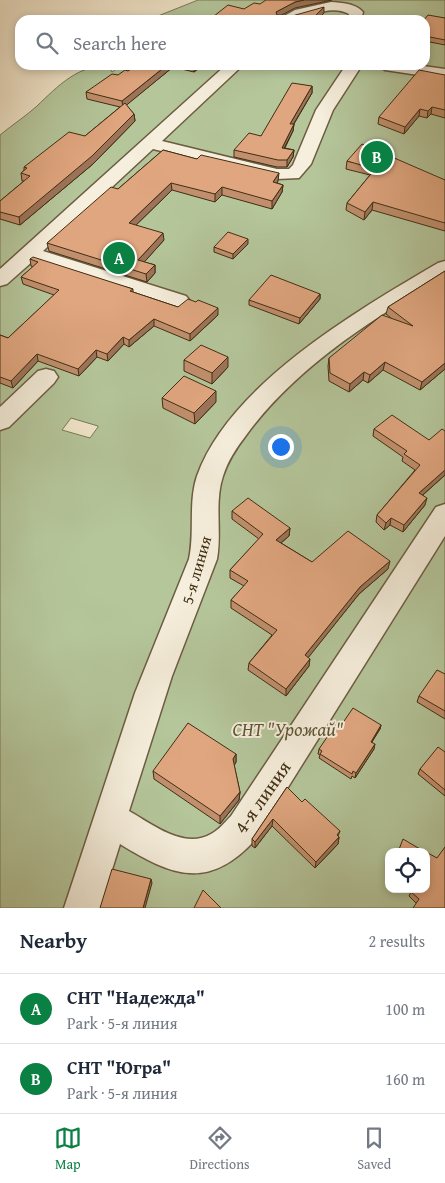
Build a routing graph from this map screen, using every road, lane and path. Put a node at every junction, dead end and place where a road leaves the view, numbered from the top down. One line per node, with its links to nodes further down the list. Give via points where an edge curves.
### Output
1 (294, 15): 2 (street, via 304,10 339,7 354,10)
2 (355, 15)
3 (230, 70): 7 (street)
4 (351, 70): 7 (street, via 318,121 301,166 293,174 277,174)
5 (418, 70): 6 (street)
6 (445, 74)
7 (150, 144): 8 (street)
8 (30, 253): 10 (street); 11 (street)
9 (445, 266): 15 (street, 5-я линия, via 374,310 293,369 260,401 226,444 208,484 208,533 203,558 151,692)
10 (0, 280)
11 (179, 301)
12 (46, 377): 13 (street)
13 (0, 421)
14 (445, 514): 15 (street, 4-я линия, via 244,828 229,843 216,852 176,855)
15 (110, 819): 16 (street, 5-я линия)
16 (82, 908)

